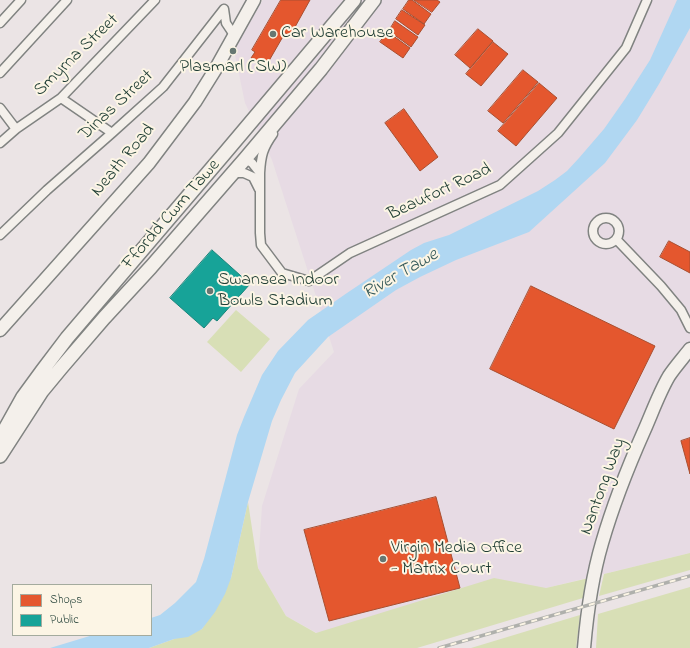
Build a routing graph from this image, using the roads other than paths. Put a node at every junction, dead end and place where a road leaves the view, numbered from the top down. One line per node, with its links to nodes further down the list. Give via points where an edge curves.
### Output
1 (21, 0): 8 (street)
2 (67, 0): 11 (street)
3 (154, 0): 12 (street, Smyrna Street)
4 (254, 0): 9 (main road, Neath Road)
5 (354, 0): 23 (main road, Ffordd Cwm Tawe)
6 (374, 0): 10 (main road, Ffordd Cwm Tawe)
7 (647, 0): 20 (street, Beaufort Road, via 626,48 558,134 500,185 350,253 309,281 282,273 261,245)
8 (0, 23)
9 (234, 35): 15 (street, Dinas Street, via 226,23 224,9 163,87); 25 (main road, Neath Road, via 195,102 149,163)
10 (321, 69): 17 (main road, Ffordd Cwm Tawe); 18 (street, Beaufort Road, via 267,143 261,158)
11 (0, 73)
12 (61, 98): 14 (street, Smyrna Street); 15 (street)
13 (0, 108): 14 (street)
14 (16, 130): 16 (street, Smyrna Street)
15 (112, 133): 21 (street, Dinas Street, via 47,190)
16 (0, 144)
17 (245, 158): 18 (street); 19 (main road, Ffordd Cwm Tawe); 23 (main road, via 236,157 230,160 169,231)
18 (260, 172): 20 (street, Beaufort Road)
19 (233, 173): 20 (street, via 244,173 253,177); 28 (main road, Ffordd Cwm Tawe, via 61,368)
20 (260, 192)
21 (0, 236)
22 (616, 239): 24 (street, via 681,310)
23 (125, 269): 27 (main road, Ffordd Cwm Tawe, via 42,370)
24 (690, 328)
25 (0, 330)
26 (690, 350): 29 (main road, Nantong Way, via 663,388 622,485 596,568)
27 (0, 438)
28 (0, 456)
29 (584, 648)

